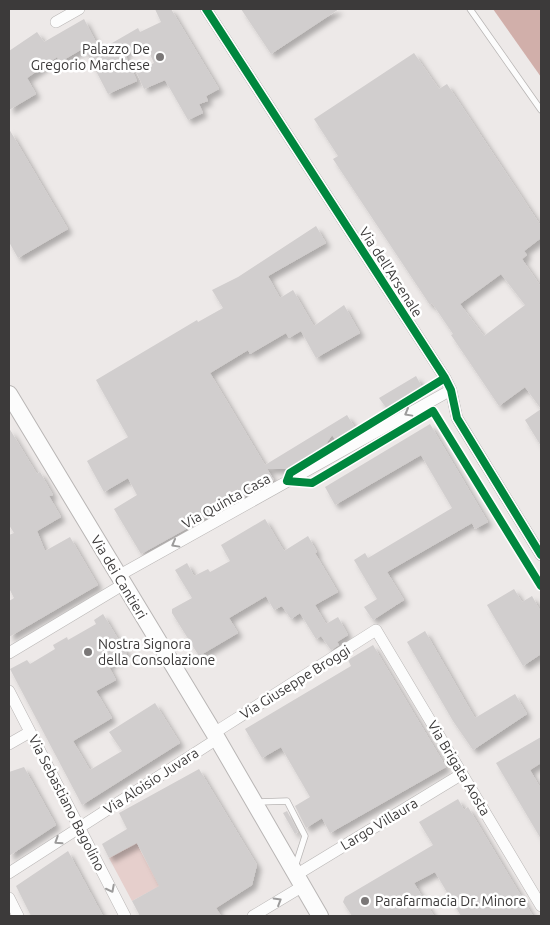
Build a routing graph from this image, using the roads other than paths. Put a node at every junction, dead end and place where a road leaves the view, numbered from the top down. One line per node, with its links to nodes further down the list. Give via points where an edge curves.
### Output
1 (79, 9): 4 (street)
2 (206, 9): 6 (street, Via dell'Arsenale)
3 (470, 9): 5 (lane)
4 (56, 22)
5 (541, 110)
6 (451, 390): 8 (street, Via dell'Arsenale, via 456,418); 9 (street, Via Quinta Casa, one-way to 9)
7 (10, 397): 9 (main road, Via dei Cantieri)
8 (541, 555)
9 (121, 580): 11 (street, Via Quinta Casa); 14 (main road, Via dei Cantieri)
10 (376, 630): 14 (street, Via Giuseppe Broggi); 16 (street, Via Brigata Aosta)
11 (9, 654)
12 (9, 690): 13 (street, Via Sebastiano Bagolino)
13 (30, 732): 15 (street); 18 (street, Via Sebastiano Bagolino)
14 (215, 736): 17 (main road, Via dei Cantieri); 18 (street, Via Aloisio Juvara)
15 (9, 744)
16 (462, 774): 20 (street, Largo Villaura); 22 (street, Via Brigata Aosta)
17 (253, 802): 20 (main road, Via dei Cantieri); 20 (lane, via 287,801 304,836)
18 (79, 827): 19 (street, Via Aloisio Juvara, one-way to 19); 24 (street, Via Sebastiano Bagolino, one-way to 24)
19 (9, 873)
20 (298, 877): 25 (street, Largo Villaura, one-way to 20); 26 (main road, Via dei Cantieri)
21 (9, 898): 23 (street)
22 (541, 906)
23 (18, 916)
24 (125, 916)
25 (253, 916)
26 (320, 916)

